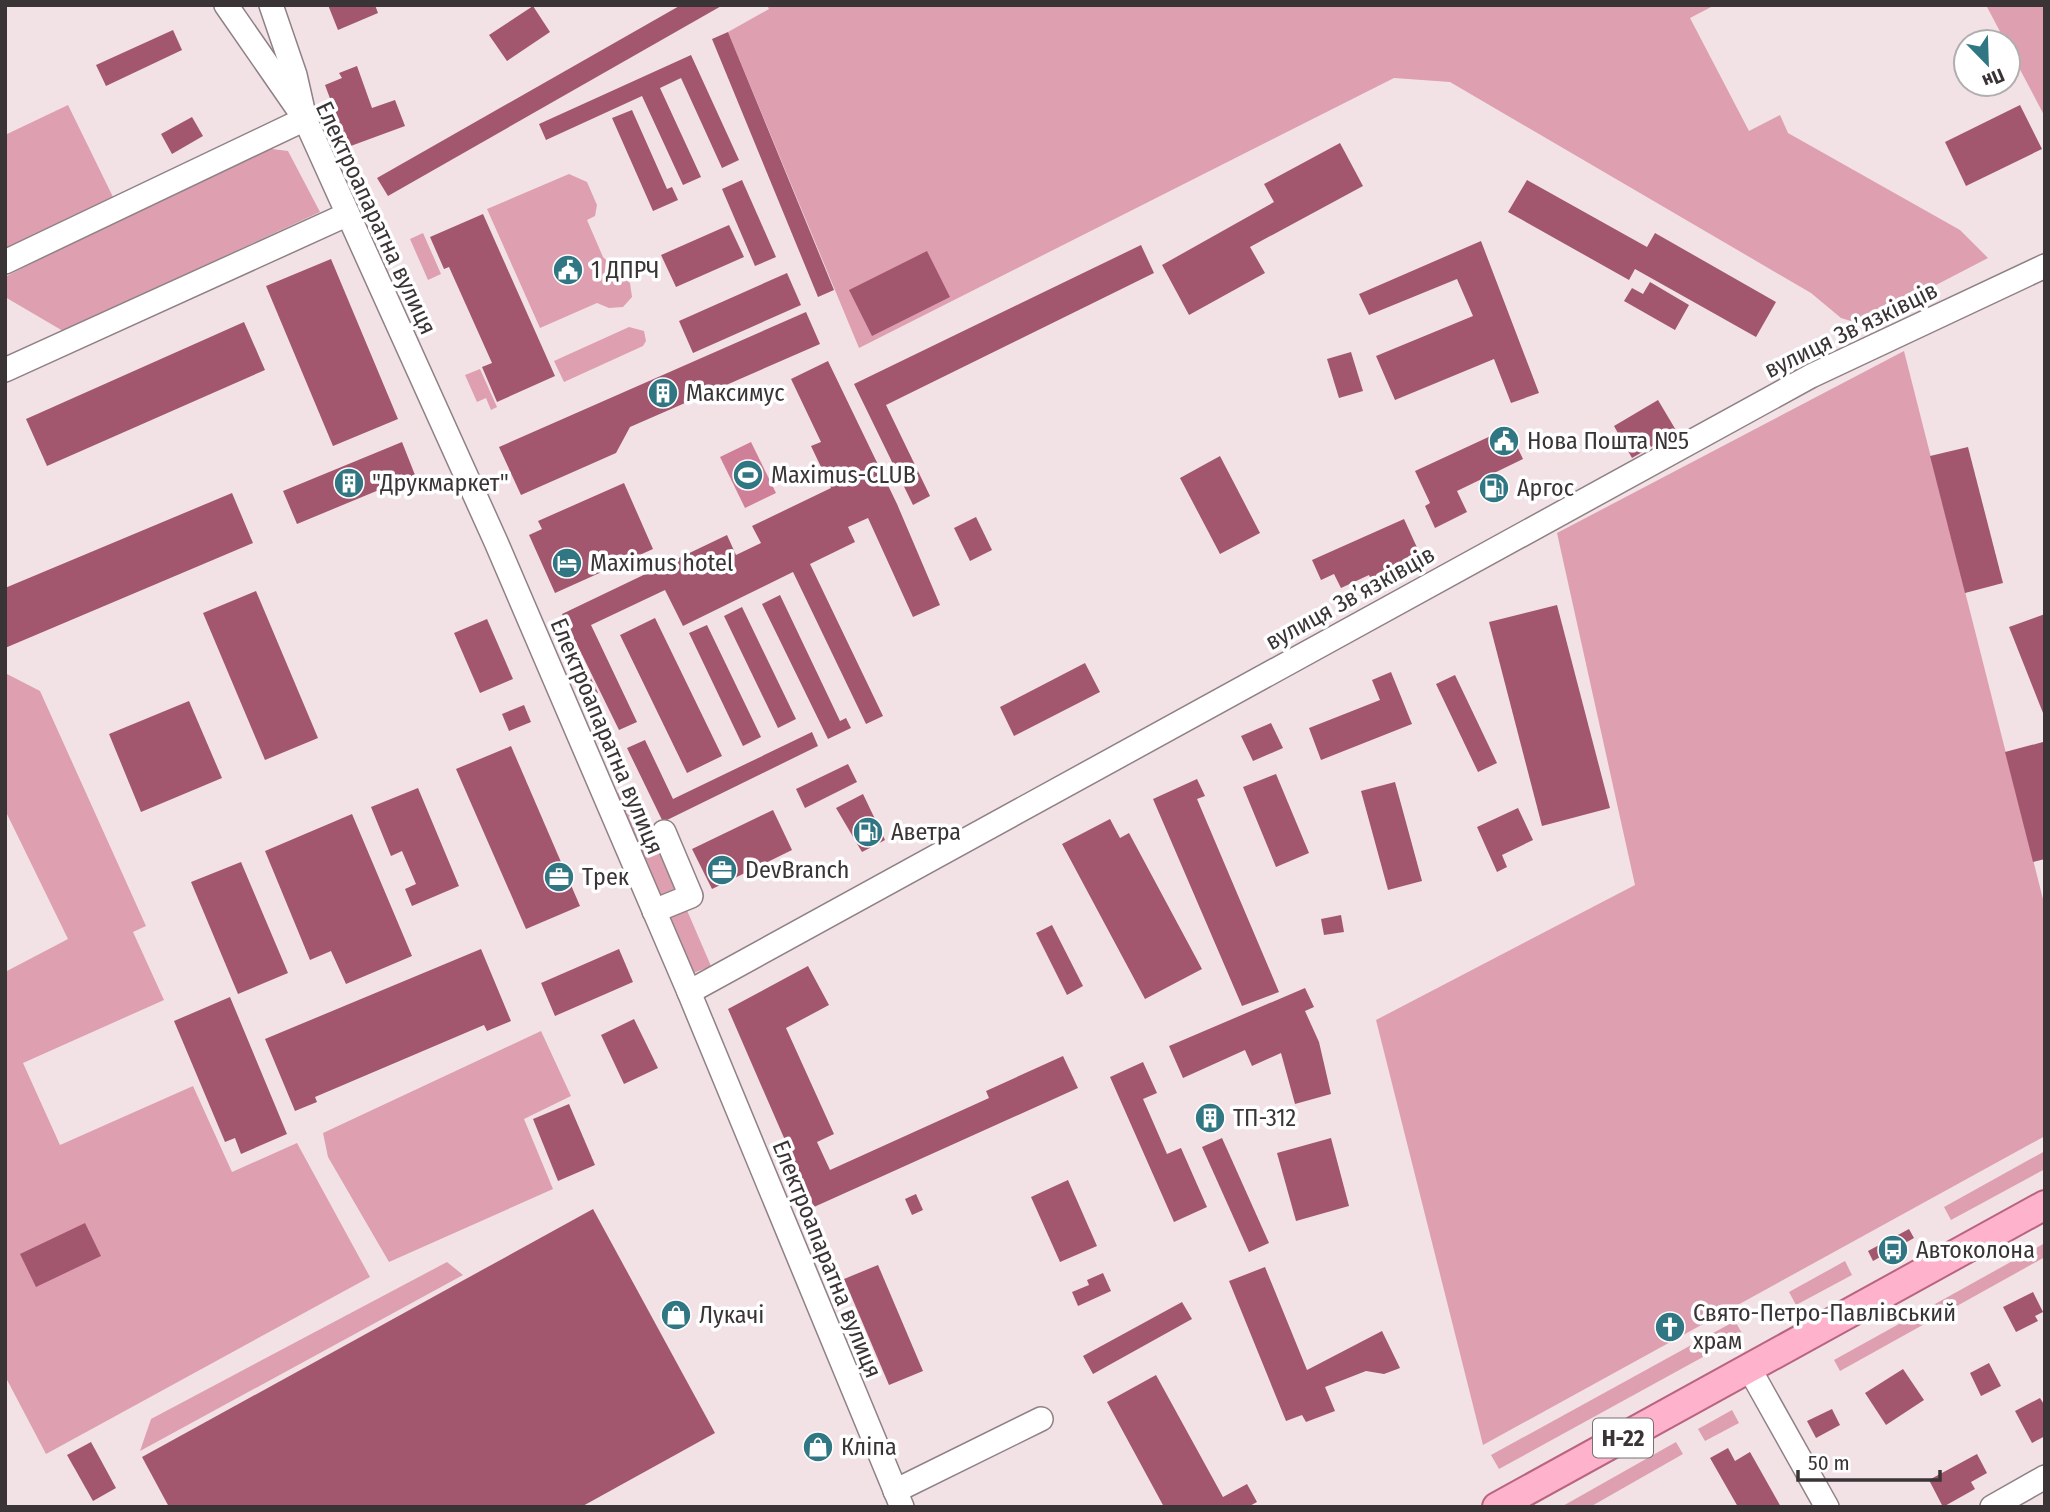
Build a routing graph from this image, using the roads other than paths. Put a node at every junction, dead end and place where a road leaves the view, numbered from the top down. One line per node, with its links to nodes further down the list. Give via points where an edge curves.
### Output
1 (226, 5): 3 (street, Електроапаратна вулиця)
2 (271, 5): 3 (street)
3 (305, 119): 4 (street, Електроапаратна вулиця); 5 (street)
4 (346, 215): 7 (street); 9 (street, Електроапаратна вулиця, via 496,542)
5 (5, 262)
6 (2045, 266): 10 (street, вулиця Звʼязківців, via 1811,376)
7 (5, 370)
8 (664, 832): 9 (street, via 691,896)
9 (654, 911): 10 (street, Електроапаратна вулиця)
10 (689, 992): 15 (street, Електроапаратна вулиця)
11 (2045, 1205): 12 (main road, Н-22)
12 (1749, 1368): 16 (main road, Н-22); 17 (street)
13 (1041, 1419): 15 (street)
14 (2045, 1477): 18 (street)
15 (898, 1499)
16 (1497, 1507)
17 (1827, 1507)
18 (1992, 1507)

